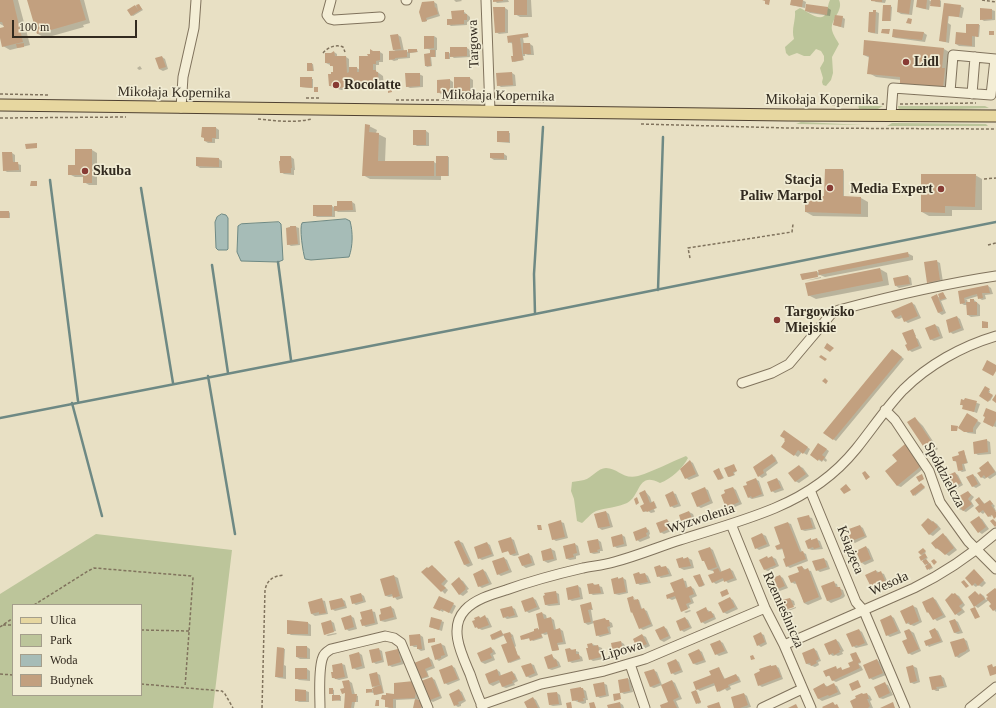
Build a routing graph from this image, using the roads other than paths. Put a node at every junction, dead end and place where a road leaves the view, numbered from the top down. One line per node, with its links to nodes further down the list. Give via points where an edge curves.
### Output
1 (196, 0): 10 (street, via 194,28 183,76)
2 (331, 0): 4 (street, via 328,15 330,19)
3 (486, 0): 11 (street, Targowa)
4 (380, 17)
5 (975, 57): 6 (street); 7 (street, via 954,55); 8 (street)
6 (995, 59): 8 (street, via 991,95)
7 (950, 92): 8 (street); 12 (street, via 893,88)
8 (972, 94)
9 (0, 105): 10 (main road, Mikołaja Kopernika)
10 (181, 108): 11 (main road, Mikołaja Kopernika)
11 (490, 111): 12 (main road, Mikołaja Kopernika, via 788,116)
12 (891, 115): 13 (main road, Mikołaja Kopernika)
13 (996, 116)
14 (996, 276): 16 (street, via 888,296 839,310 832,313 790,364)
15 (996, 336): 17 (street, Wyzwolenia, via 969,345 926,370)
16 (742, 383)
17 (885, 410): 18 (street, Wyzwolenia, via 845,461); 21 (street, Spółdzielcza, via 895,420 929,471 940,502)
18 (810, 490): 19 (street, Wyzwolenia, via 775,508); 24 (street, Książęca, via 856,602)
19 (731, 524): 23 (street, Rzemieślnicza); 29 (street, Wyzwolenia, via 614,562 539,579 472,604 461,614 457,636 459,648)
20 (996, 533): 21 (street, Wesoła)
21 (977, 550): 22 (street, Spółdzielcza); 24 (street, Wesoła, via 934,578)
22 (996, 569)
23 (765, 608): 25 (street, Rzemieślnicza); 26 (street, Lipowa, via 666,652)
24 (864, 610): 25 (street, Wesoła); 35 (street, Książęca)
25 (784, 645): 28 (street, Rzemieślnicza)
26 (630, 664): 29 (street, Lipowa, via 541,684); 32 (street)
27 (996, 687): 36 (street)
28 (802, 689): 33 (street); 34 (street, Rzemieślnicza)
29 (482, 706)
30 (320, 708): 31 (street, via 322,657 332,649 385,636 401,643)
31 (428, 708)
32 (645, 708)
33 (762, 708)
34 (811, 708)
35 (905, 708)
36 (970, 708)

